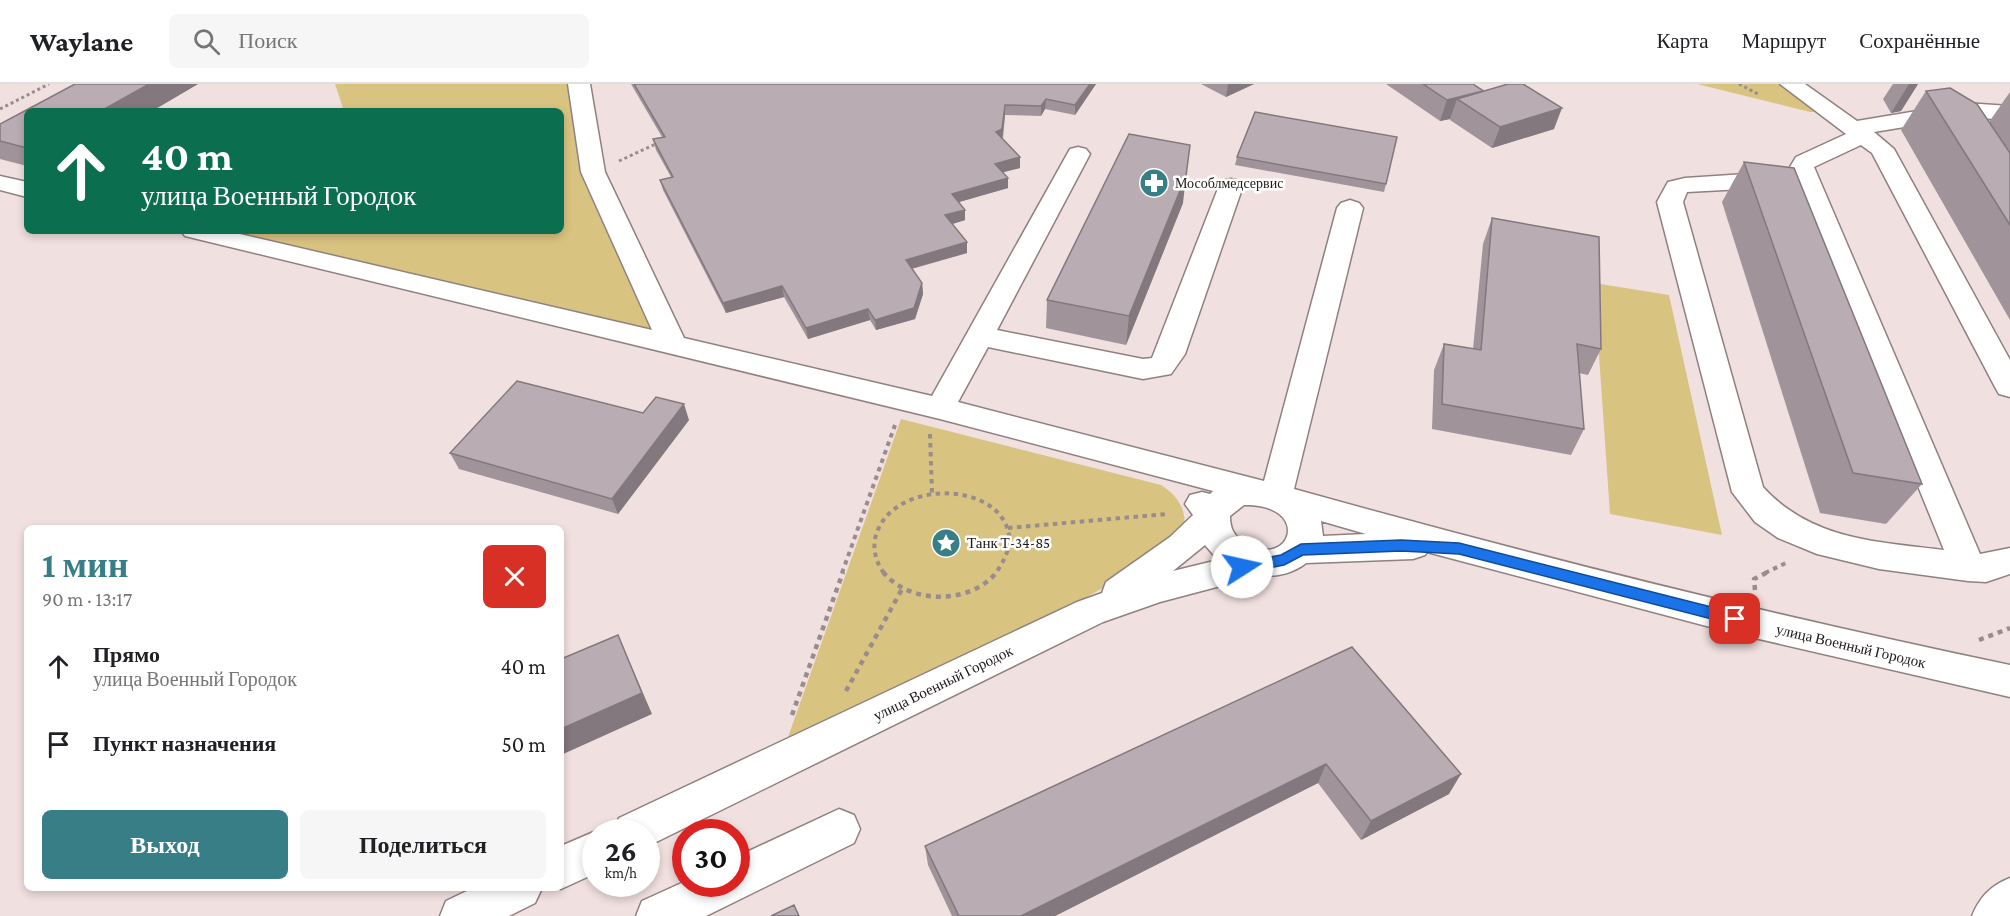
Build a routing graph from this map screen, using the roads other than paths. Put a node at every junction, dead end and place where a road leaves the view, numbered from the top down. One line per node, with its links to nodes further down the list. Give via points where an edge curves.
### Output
1 (1791, 84): 4 (street)
2 (585, 86): 13 (street, via 593,172)
3 (2010, 113): 4 (street, via 1960,120 1935,117)
4 (1860, 131): 6 (street, via 1806,162 1802,167); 14 (street, via 1882,149)
5 (1078, 154): 12 (street)
6 (1805, 178): 23 (street); 23 (street, via 1685,185 1677,187 1670,202 1748,492 1767,514 1824,544)
7 (0, 183): 9 (street)
8 (1231, 186): 12 (street, via 1170,354 1161,367 1143,369)
9 (24, 189)
10 (1350, 208): 17 (street)
11 (207, 234): 13 (street)
12 (979, 336): 15 (street)
13 (672, 343): 15 (street)
14 (2010, 387)
15 (940, 408): 16 (street)
16 (1138, 459): 17 (street, улица Военный Городок); 18 (street, via 1193,495)
17 (1268, 494): 18 (street, via 1232,495 1217,506); 19 (street, улица Военный Городок); 20 (street, via 1294,507 1306,523)
18 (1213, 516): 22 (street, via 1213,529 1224,546 1245,559); 24 (street, via 1182,546)
19 (1459, 549): 20 (street, via 1401,545); 25 (street, улица Военный Городок, via 1758,625)
20 (1301, 550): 22 (street, via 1284,560)
21 (2010, 561): 23 (street, via 1986,568)
22 (1261, 562): 24 (street, улица Военный Городок)
23 (1968, 567)
24 (1090, 612): 26 (street, улица Военный Городок)
25 (2010, 681)
26 (660, 819)
27 (839, 830): 30 (street)
28 (582, 858): 29 (street)
29 (564, 867)
30 (750, 872)
31 (514, 891): 34 (street)
32 (698, 897): 35 (street)
33 (2010, 899): 36 (street)
34 (462, 916)
35 (658, 916)
36 (1994, 916)

